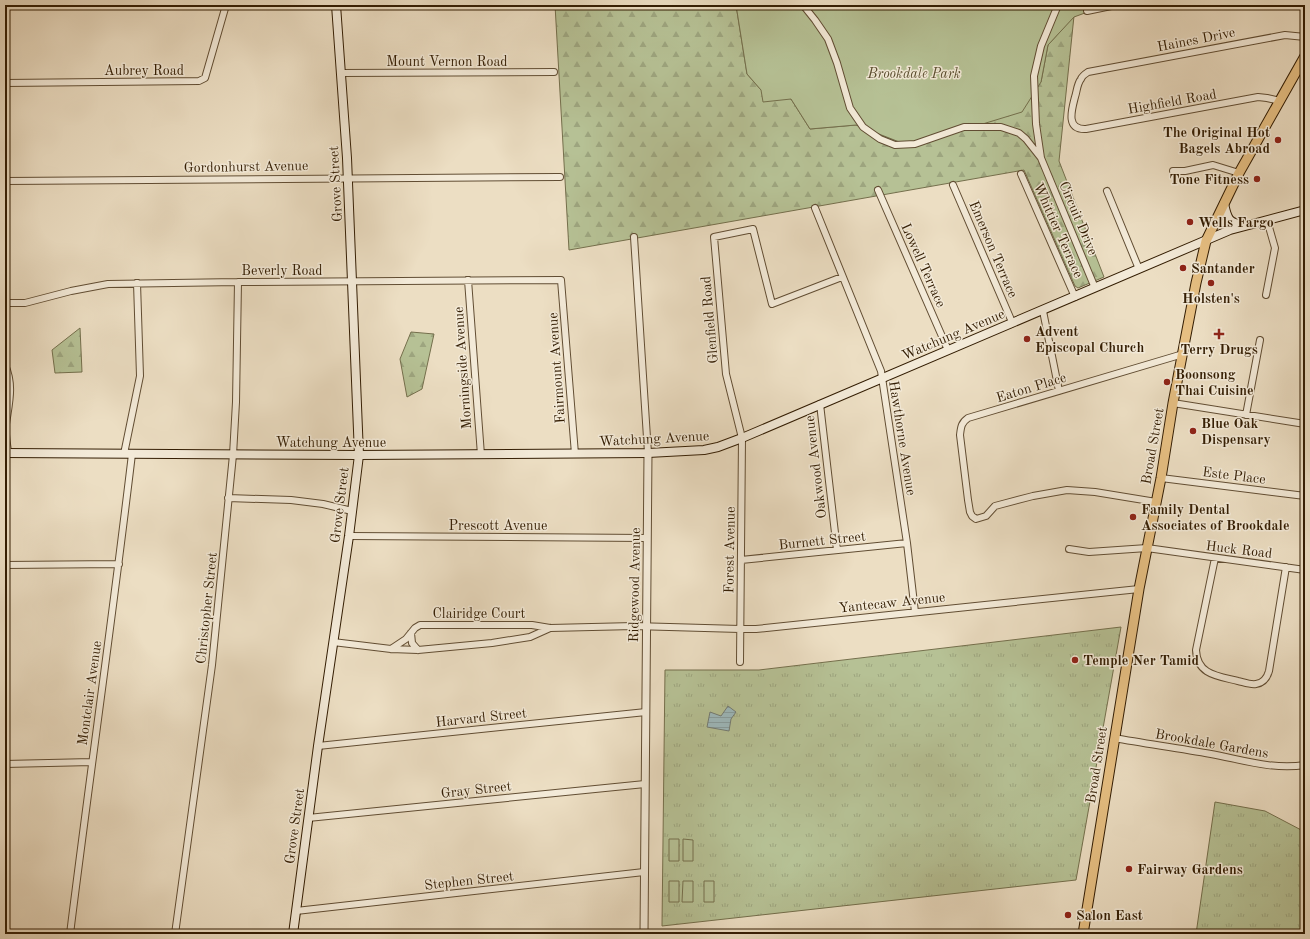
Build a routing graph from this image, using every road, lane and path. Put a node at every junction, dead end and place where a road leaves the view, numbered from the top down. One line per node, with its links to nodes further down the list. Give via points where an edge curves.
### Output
1 (226, 5): 12 (street, Aubrey Road, via 205,78 199,81)
2 (336, 5): 11 (main road, Grove Street)
3 (803, 5): 15 (street, via 828,40 838,63 850,108 863,127 880,139 895,145 915,144 964,127 1001,127 1026,139)
4 (1058, 5): 15 (street, via 1041,46 1034,76 1036,124)
5 (1116, 5): 6 (street)
6 (1098, 7): 7 (street)
7 (1087, 11)
8 (1305, 37): 14 (street, Haines Drive, via 1285,35 1092,71 1083,75 1079,82)
9 (1304, 60): 13 (main road, Broad Street)
10 (554, 72): 11 (street, Mount Vernon Road)
11 (341, 73): 19 (main road, Grove Street)
12 (5, 83)
13 (1280, 101): 14 (street, Highfield Road, via 1258,97 1086,129 1078,128); 17 (main road, Broad Street)
14 (1072, 120)
15 (1041, 158): 39 (street, Circuit Drive)
16 (1174, 171): 17 (street, via 1213,165)
17 (1239, 173): 25 (main road, Broad Street)
18 (1021, 174): 41 (street, Whittier Terrace)
19 (348, 177): 20 (street, Gordonhurst Avenue); 21 (street, Gordonhurst Avenue); 37 (main road, Grove Street)
20 (560, 177)
21 (5, 181)
22 (953, 184): 44 (street, Emerson Terrace)
23 (878, 190): 46 (street, Lowell Terrace)
24 (1107, 191): 32 (street)
25 (1224, 204): 29 (main road, via 1229,220 1235,224); 31 (main road, Broad Street)
26 (815, 208): 33 (street, Hawthorne Avenue)
27 (1305, 210): 28 (main road, Watchung Avenue)
28 (1267, 220): 29 (main road, Watchung Avenue); 40 (street, via 1275,248)
29 (1250, 224): 31 (main road, Watchung Avenue)
30 (634, 237): 57 (street, Ridgewood Avenue)
31 (1206, 241): 32 (main road, Watchung Avenue); 47 (main road, Broad Street)
32 (1139, 269): 39 (main road, Watchung Avenue)
33 (842, 277): 49 (street, Hawthorne Avenue); 55 (street, Glenfield Road, via 772,304 753,229 714,238 726,374)
34 (468, 280): 35 (street, Beverly Road); 37 (street, Beverly Road); 59 (street, Morningside Avenue)
35 (561, 280): 60 (street, Fairmount Avenue)
36 (238, 282): 37 (street, Beverly Road); 38 (street, Beverly Road); 61 (street, Christopher Street, via 236,402)
37 (352, 282): 62 (main road, Grove Street)
38 (137, 283): 42 (street, Beverly Road, via 108,284 25,303); 58 (street, Montclair Avenue, via 140,376)
39 (1095, 288): 41 (main road, Watchung Avenue)
40 (1266, 295)
41 (1075, 297): 43 (main road, Watchung Avenue)
42 (5, 303)
43 (1042, 311): 44 (main road, Watchung Avenue); 50 (street)
44 (1011, 324): 46 (main road, Watchung Avenue)
45 (1260, 340): 53 (street)
46 (948, 350): 49 (main road, Watchung Avenue)
47 (1182, 354): 50 (street, Eaton Place); 51 (main road, Broad Street)
48 (5, 365): 56 (street, via 11,384 6,426)
49 (882, 378): 52 (main road, Watchung Avenue); 70 (street, Hawthorne Avenue)
50 (1059, 391): 66 (street, Eaton Place, via 964,421 960,435 972,516 986,516 995,506 1067,490)
51 (1173, 403): 53 (street); 63 (main road, Broad Street)
52 (820, 404): 55 (main road, Watchung Avenue); 73 (street, Oakwood Avenue)
53 (1246, 415): 54 (street)
54 (1305, 424)
55 (742, 438): 57 (main road, Watchung Avenue, via 704,450); 75 (street, Forest Avenue)
56 (7, 452): 58 (main road, Watchung Avenue)
57 (648, 453): 60 (main road, Watchung Avenue); 69 (street, Ridgewood Avenue)
58 (128, 454): 61 (main road, Watchung Avenue); 76 (street, Montclair Avenue)
59 (481, 454): 60 (main road, Watchung Avenue); 62 (main road, Watchung Avenue)
60 (575, 454)
61 (232, 455): 62 (main road, Watchung Avenue); 65 (street, Christopher Street)
62 (359, 455): 67 (main road, Grove Street)
63 (1161, 478): 64 (street, Este Place); 66 (main road, Broad Street)
64 (1305, 496)
65 (228, 498): 67 (street, via 291,500); 101 (street, Christopher Street, via 212,664)
66 (1156, 502): 71 (main road, Broad Street)
67 (352, 511): 68 (main road, Grove Street)
68 (349, 536): 69 (street, Prescott Avenue); 86 (main road, Grove Street)
69 (647, 538): 82 (street, Ridgewood Avenue)
70 (907, 542): 73 (street, Burnett Street); 81 (street, Hawthorne Avenue)
71 (1147, 548): 72 (street, Huck Road, via 1088,552); 74 (street, Huck Road); 80 (main road, Broad Street)
72 (1069, 549)
73 (837, 550): 75 (street, Burnett Street)
74 (1215, 558): 78 (street, Huck Road); 78 (street, via 1196,650 1197,660 1211,674 1251,684 1264,680 1269,672)
75 (740, 560): 84 (street, Forest Avenue)
76 (119, 564): 77 (street); 93 (street, Montclair Avenue)
77 (5, 565)
78 (1286, 567): 79 (street, Huck Road)
79 (1305, 570)
80 (1138, 589): 81 (street, Yantecaw Avenue); 91 (main road, Broad Street)
81 (914, 612): 84 (street, Yantecaw Avenue)
82 (647, 626): 83 (street, Clairidge Court); 84 (street, Yantecaw Avenue); 90 (street, Ridgewood Avenue)
83 (550, 628): 85 (street, Clairidge Court, via 532,625 420,625); 88 (street, Clairidge Court, via 530,637)
84 (740, 629): 89 (street, Forest Avenue)
85 (411, 633): 87 (street, Clairidge Court); 88 (street, via 412,643)
86 (333, 642): 87 (street, Clairidge Court); 92 (main road, Grove Street)
87 (391, 649): 88 (street, Clairidge Court)
88 (418, 650)
89 (740, 662)
90 (646, 712): 92 (street, Harvard Street); 96 (street, Ridgewood Avenue)
91 (1114, 738): 95 (street, Brookdale Gardens, via 1272,767); 104 (main road, Broad Street)
92 (318, 746): 97 (main road, Grove Street)
93 (92, 762): 94 (street); 100 (street, Montclair Avenue)
94 (5, 764)
95 (1305, 766)
96 (645, 784): 97 (street, Gray Street); 98 (street, Ridgewood Avenue)
97 (308, 818): 99 (main road, Grove Street)
98 (644, 872): 99 (street, Stephen Street); 103 (street, Ridgewood Avenue)
99 (296, 911): 102 (main road, Grove Street)
100 (70, 934)
101 (175, 934)
102 (293, 934)
103 (644, 934)
104 (1083, 934)

